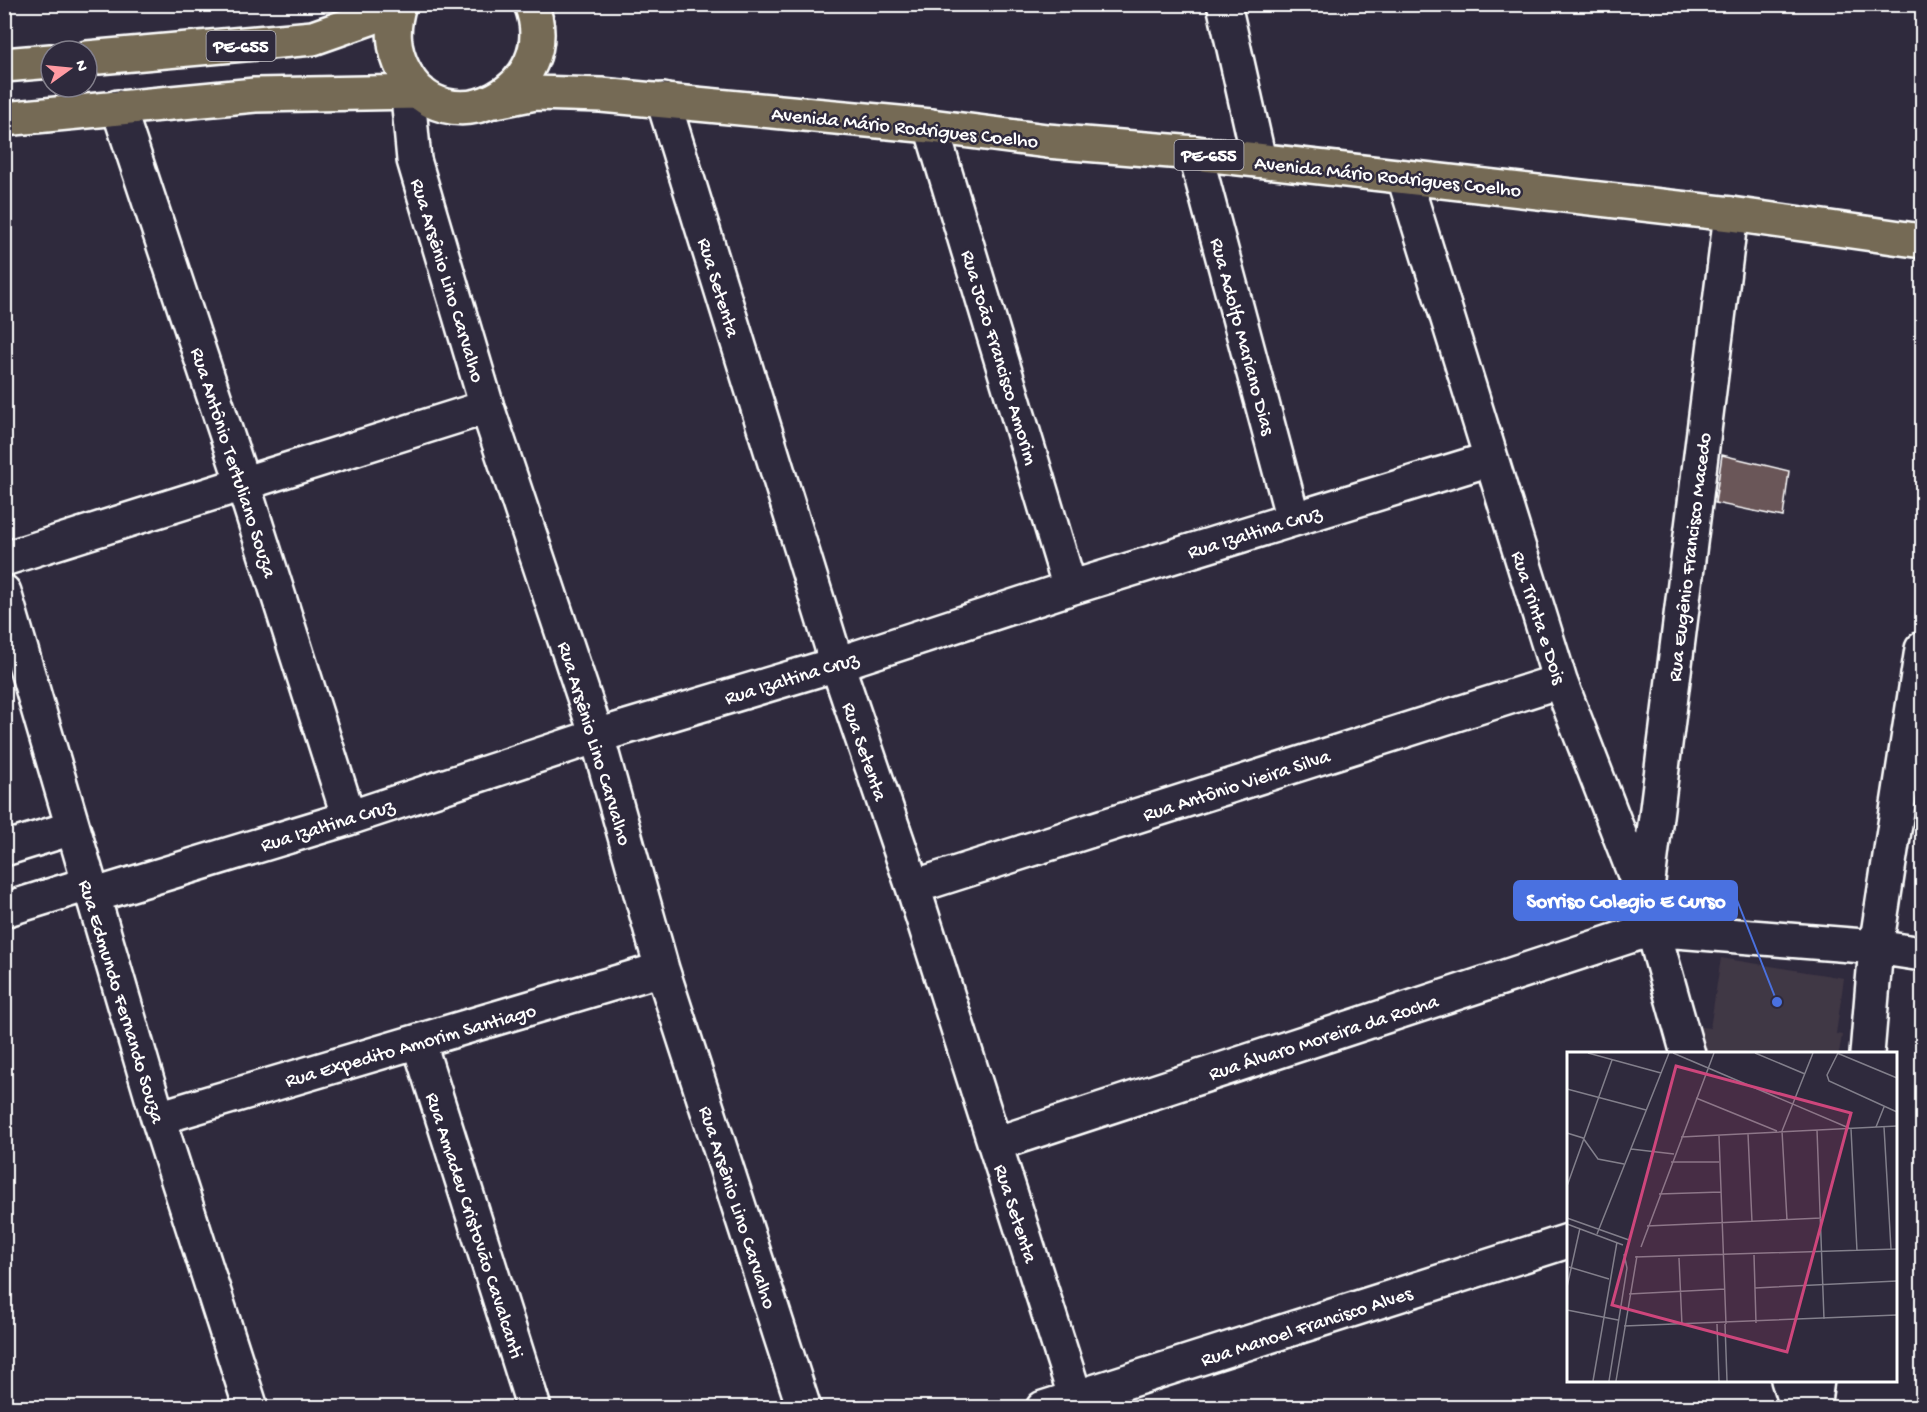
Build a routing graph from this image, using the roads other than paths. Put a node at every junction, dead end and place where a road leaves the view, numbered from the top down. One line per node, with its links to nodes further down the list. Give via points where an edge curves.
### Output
1 (387, 4): 5 (main road, PE-655, via 370,18 313,38)
2 (399, 4): 8 (main road, via 393,39 397,58)
3 (531, 4): 10 (main road, PE-655, via 537,19 537,44 530,68 516,87)
4 (1224, 4): 15 (street)
5 (99, 57)
6 (39, 62): 7 (main road)
7 (4, 65)
8 (411, 86): 10 (main road, PE-655, via 452,106 471,107); 11 (main road, PE-655); 19 (street, Rua Arsênio Lino Carvalho, via 414,160)
9 (663, 100): 10 (main road, Avenida Mário Rodrigues Coelho / PE-655, via 535,93); 13 (main road, Avenida Mário Rodrigues Coelho / PE-655); 27 (street, Rua Setenta)
10 (495, 101)
11 (118, 107): 12 (main road, PE-655); 21 (street, Rua Antônio Tertuliano Souza)
12 (4, 119)
13 (931, 126): 14 (main road, Avenida Mário Rodrigues Coelho / PE-655, via 1047,141); 24 (street, Rua João Francisco Amorim)
14 (1195, 153): 15 (main road, Avenida Mário Rodrigues Coelho / PE-655); 22 (street, Rua Adolfo Mariano Dias)
15 (1259, 160): 16 (main road, Avenida Mário Rodrigues Coelho / PE-655)
16 (1404, 177): 17 (main road, Avenida Mário Rodrigues Coelho / PE-655); 20 (street, Rua Trinta e Dois)
17 (1731, 214): 18 (main road, Avenida Mário Rodrigues Coelho / PE-655); 36 (street, Rua Eugênio Francisco Macedo)
18 (1923, 241)
19 (487, 407): 21 (street); 29 (street, Rua Arsênio Lino Carvalho)
20 (1490, 459): 22 (street, Rua Izaltina Cruz); 28 (street, Rua Trinta e Dois)
21 (243, 484): 23 (street); 30 (street, Rua Antônio Tertuliano Souza)
22 (1293, 519): 24 (street, Rua Izaltina Cruz)
23 (4, 559)
24 (1070, 588): 27 (street, Rua Izaltina Cruz)
25 (4, 592): 31 (street, Rua Edmundo Fernando Souza)
26 (1923, 649): 37 (street)
27 (837, 664): 29 (street, Rua Izaltina Cruz); 33 (street, Rua Setenta)
28 (1560, 681): 33 (street, Rua Antônio Vieira Silva); 36 (street, Rua Trinta e Dois)
29 (597, 736): 30 (street, Rua Izaltina Cruz); 39 (street, Rua Arsênio Lino Carvalho)
30 (349, 818): 34 (street, Rua Izaltina Cruz)
31 (72, 828): 32 (street); 34 (street, Rua Edmundo Fernando Souza)
32 (4, 849)
33 (913, 887): 44 (street, Rua Setenta)
34 (90, 890): 35 (street, Rua Izaltina Cruz); 43 (street, Rua Edmundo Fernando Souza)
35 (4, 910)
36 (1648, 915): 37 (street); 41 (street, Rua Trinta e Dois); 44 (street, Rua Álvaro Moreira da Rocha)
37 (1876, 947): 38 (street); 42 (street)
38 (1923, 954)
39 (662, 969): 40 (street, Rua Expedito Amorim Santiago); 51 (street, Rua Arsênio Lino Carvalho)
40 (419, 1043): 43 (street, Rua Expedito Amorim Santiago); 50 (street, Rua Amadeu Cristovão Cavalcanti)
41 (1688, 1052)
42 (1867, 1052)
43 (158, 1118): 49 (street, Rua Edmundo Fernando Souza)
44 (995, 1144): 48 (street, Rua Setenta)
45 (1567, 1241): 48 (street, Rua Manoel Francisco Alves)
46 (1789, 1382): 53 (street)
47 (1817, 1382): 54 (street)
48 (1076, 1399): 52 (street, Rua Manoel Francisco Alves)
49 (251, 1407)
50 (534, 1407)
51 (804, 1407)
52 (1043, 1407)
53 (1797, 1407)
54 (1813, 1407)

